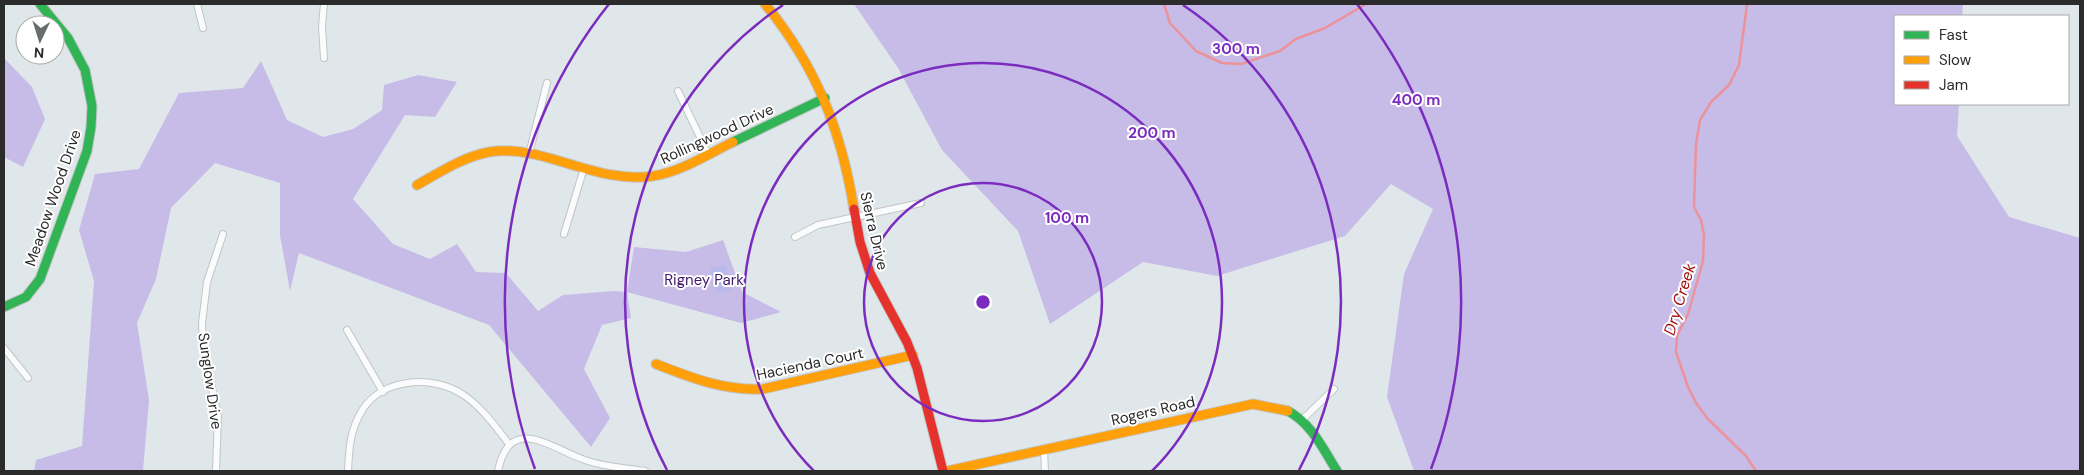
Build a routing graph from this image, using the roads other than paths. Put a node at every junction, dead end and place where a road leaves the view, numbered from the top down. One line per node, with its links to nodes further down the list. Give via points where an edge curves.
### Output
1 (40, 4): 19 (street, Meadow Wood Drive, via 63,29 84,65 91,90 92,130 40,279 26,297)
2 (197, 4): 5 (street)
3 (324, 4): 6 (street)
4 (766, 4): 9 (street, Sierra Drive, via 789,32)
5 (203, 28)
6 (324, 58)
7 (547, 83): 10 (street)
8 (678, 91): 11 (street)
9 (826, 98): 11 (street, Rollingwood Drive); 15 (street, Sierra Drive, via 836,126)
10 (529, 154): 12 (street, Rollingwood Drive); 13 (street, Rollingwood Drive, via 502,151 480,154)
11 (708, 154): 12 (street, Rollingwood Drive, via 656,176 617,177)
12 (584, 168): 17 (street)
13 (417, 185)
14 (921, 203): 15 (street)
15 (856, 216): 18 (street, via 818,225); 22 (street, Sierra Drive, via 872,283)
16 (223, 234): 30 (street, Sunglow Drive, via 207,282 202,323 203,346 218,416)
17 (564, 234)
18 (796, 237)
19 (4, 307)
20 (347, 330): 26 (street)
21 (4, 348): 24 (street)
22 (913, 355): 23 (street, Hacienda Court, via 749,390 719,388); 34 (street, Sierra Drive)
23 (656, 364)
24 (28, 378)
25 (1334, 389): 27 (street)
26 (383, 392): 28 (street, via 408,383 430,382 450,387 477,406); 31 (street, via 369,402 355,424 350,440)
27 (1302, 420): 29 (street, Rogers Road, via 1281,407 1245,405); 36 (street, Rogers Road)
28 (509, 444): 32 (street, via 505,447); 33 (street, via 518,439 538,440 585,460)
29 (1044, 450): 34 (street, Rogers Road); 35 (street)
30 (216, 471)
31 (348, 471)
32 (498, 471)
33 (645, 471)
34 (945, 471)
35 (1045, 471)
36 (1337, 471)

